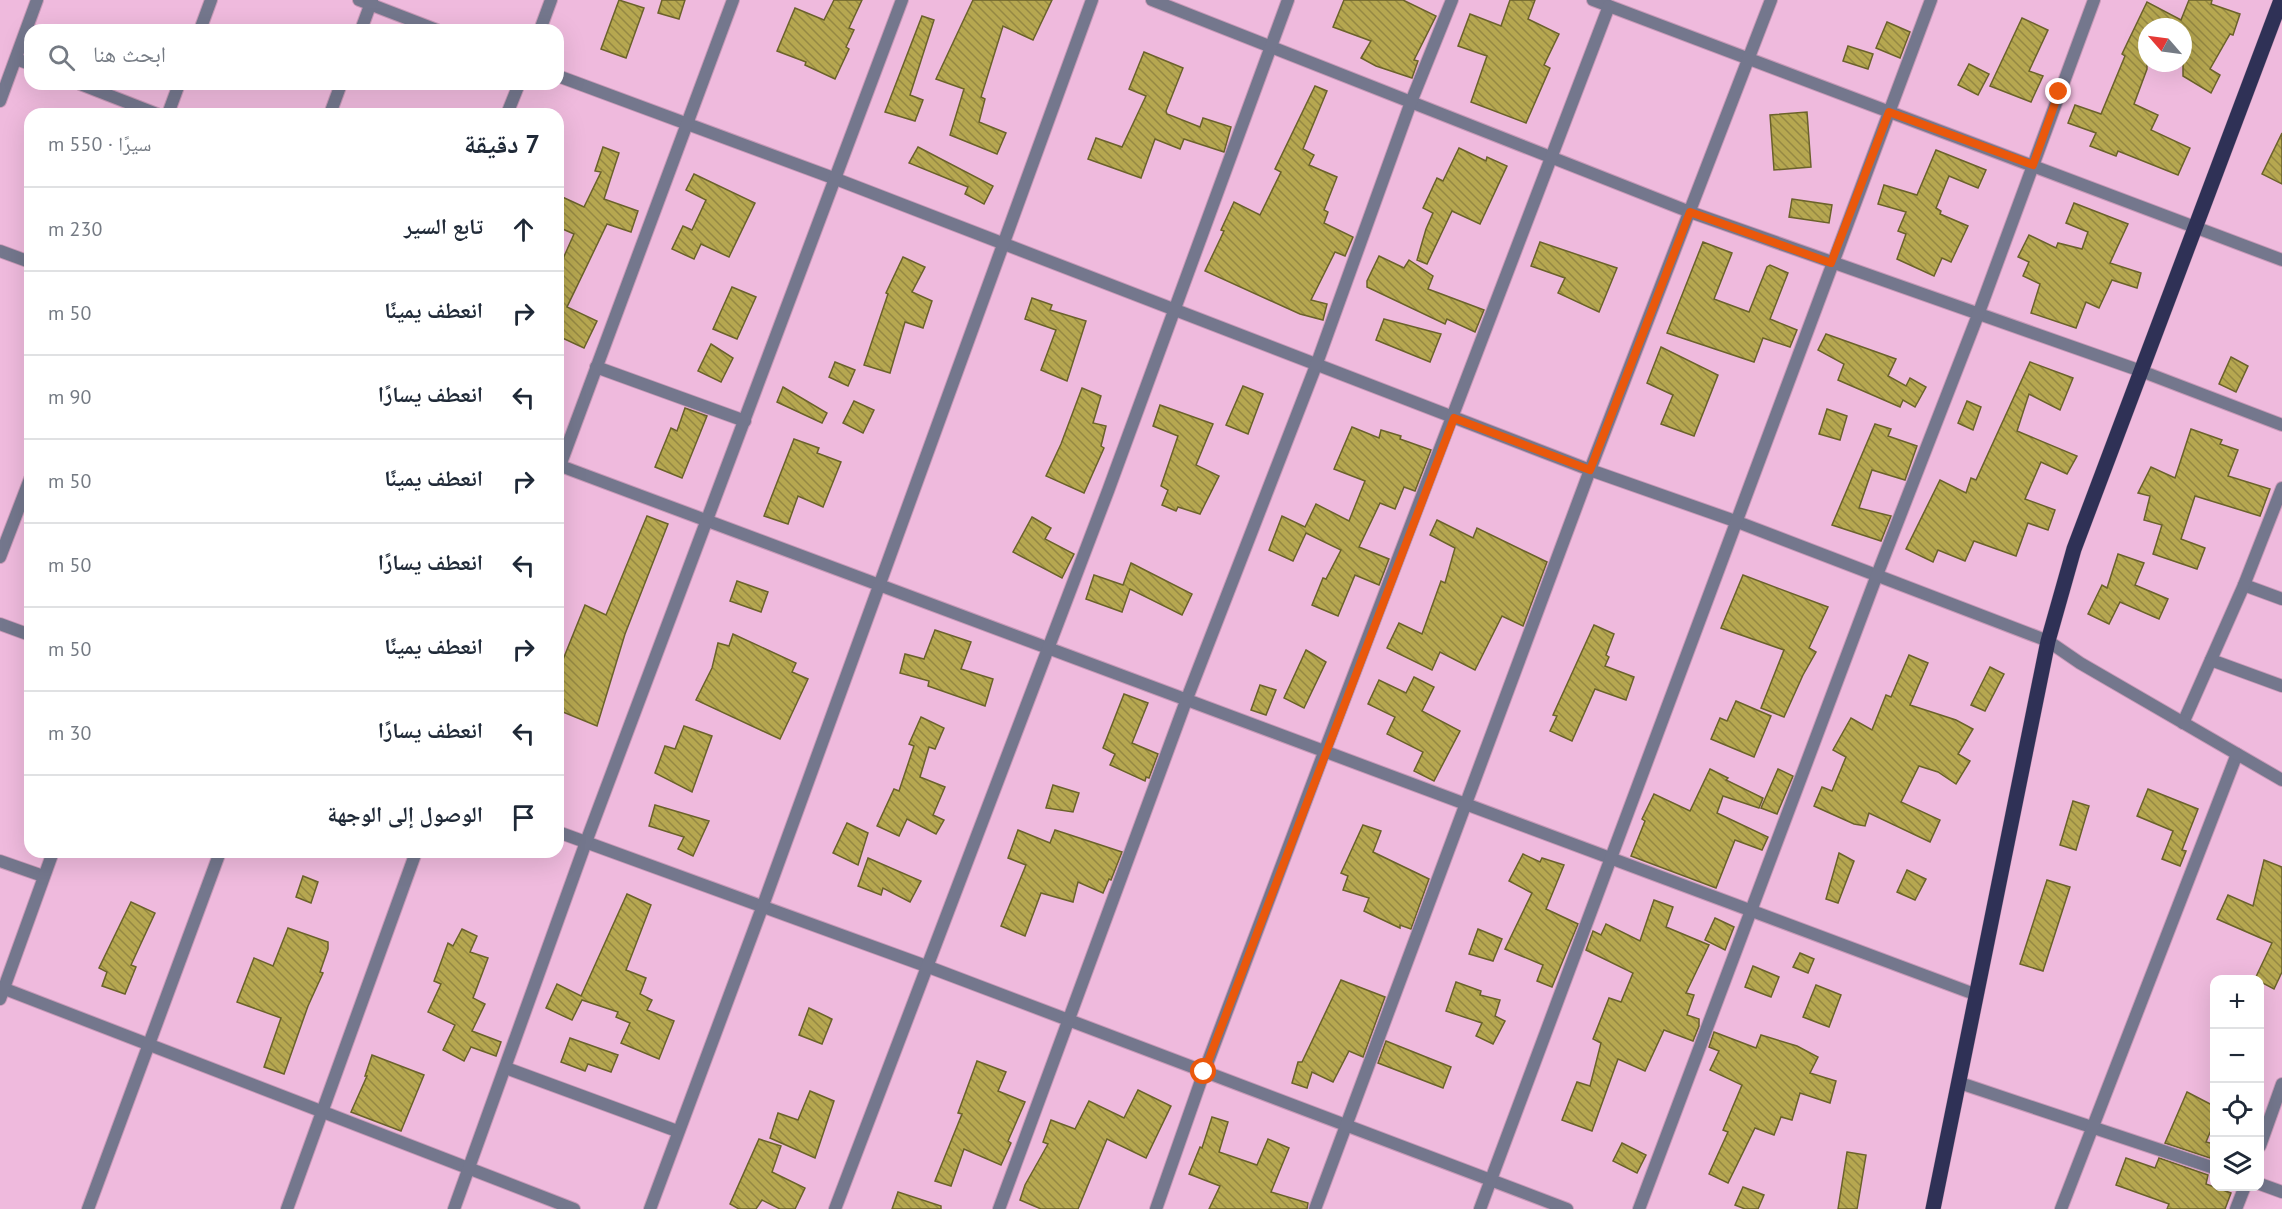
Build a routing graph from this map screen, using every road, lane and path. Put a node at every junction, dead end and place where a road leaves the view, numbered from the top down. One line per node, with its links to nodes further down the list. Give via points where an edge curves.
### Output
1 (37, 0): 17 (street)
2 (211, 0): 18 (street)
3 (551, 0): 21 (street)
4 (734, 0): 39 (street)
5 (902, 0): 42 (street)
6 (1092, 0): 45 (street)
7 (1152, 0): 23 (street)
8 (1288, 0): 23 (street)
9 (1452, 0): 33 (street)
10 (1593, 0): 16 (street)
11 (1771, 0): 24 (street)
12 (1932, 0): 38 (street)
13 (2094, 0): 41 (street)
14 (2281, 0): 44 (main road)
15 (367, 2): 19 (street); 20 (street)
16 (1609, 6): 24 (street); 40 (street)
17 (28, 24)
18 (202, 24)
19 (362, 24)
20 (422, 24)
21 (542, 24)
22 (24, 37): 25 (street)
23 (1270, 46): 33 (street); 50 (street)
24 (1748, 58): 38 (street); 43 (street)
25 (16, 59): 26 (street); 32 (street)
26 (24, 62)
27 (564, 78): 39 (street)
28 (95, 90): 34 (street)
29 (177, 90): 35 (street)
30 (339, 90): 36 (street)
31 (517, 90): 37 (street)
32 (0, 101)
33 (1411, 102): 40 (street); 52 (street)
34 (142, 108)
35 (170, 108)
36 (332, 108)
37 (509, 108)
38 (1889, 112): 41 (street); 49 (street)
39 (686, 123): 42 (street); 53 (street)
40 (1551, 158): 43 (street); 55 (street)
41 (2033, 165): 44 (street); 51 (street)
42 (836, 179): 45 (street); 56 (street)
43 (1690, 212): 49 (street); 60 (street)
44 (2197, 227): 48 (street); 54 (main road)
45 (1005, 245): 50 (street); 68 (street)
46 (0, 251): 47 (street)
47 (24, 260)
48 (2282, 260)
49 (1831, 263): 51 (street); 64 (street)
50 (1175, 310): 52 (street); 73 (street)
51 (1978, 315): 54 (street); 66 (street)
52 (1317, 363): 55 (street); 76 (street)
53 (596, 367): 56 (street); 58 (street)
54 (2141, 371): 57 (street); 72 (main road, via 2074,549)
55 (1454, 418): 60 (street); 78 (street)
56 (745, 421): 63 (street)
57 (2282, 425)
58 (564, 453)
59 (564, 469): 63 (street)
60 (1590, 470): 64 (street); 81 (street)
61 (2282, 488): 67 (street)
62 (24, 495): 65 (street)
63 (708, 519): 68 (street); 83 (street)
64 (1735, 521): 66 (street); 87 (street)
65 (0, 557)
66 (1877, 575): 72 (street); 91 (street)
67 (2244, 585): 69 (street); 74 (street)
68 (878, 586): 73 (street); 90 (street)
69 (2282, 599)
70 (0, 624): 71 (street)
71 (24, 633)
72 (2048, 641): 77 (street); 94 (main road)
73 (1046, 649): 76 (street); 92 (street)
74 (2211, 660): 75 (street); 77 (street)
75 (2282, 686)
76 (1186, 701): 78 (street); 95 (street)
77 (2183, 723): 79 (street)
78 (1325, 750): 81 (street); 98 (street)
79 (2237, 754): 80 (street); 103 (street)
80 (2282, 780)
81 (1466, 803): 87 (street); 102 (street)
82 (564, 834): 83 (street)
83 (586, 842): 90 (street); 97 (street)
84 (50, 858): 89 (street)
85 (218, 858): 96 (street)
86 (414, 858): 101 (street)
87 (1610, 860): 91 (street); 108 (street)
88 (0, 861): 89 (street)
89 (44, 876): 93 (street)
90 (762, 908): 92 (street); 104 (street)
91 (1749, 912): 94 (street); 123 (street)
92 (926, 966): 95 (street); 117 (street)
93 (1, 991): 96 (street)
94 (1977, 996): 99 (main road)
95 (1068, 1021): 98 (street); 118 (street)
96 (149, 1045): 101 (street); 112 (street)
97 (506, 1068): 104 (street); 106 (street)
98 (1204, 1072): 102 (street); 119 (street)
99 (1959, 1083): 103 (street); 124 (main road)
100 (2282, 1084): 105 (street)
101 (322, 1112): 106 (street); 113 (street)
102 (1346, 1124): 108 (street); 120 (street)
103 (2094, 1127): 107 (street); 125 (street)
104 (677, 1131): 116 (street)
105 (2262, 1137)
106 (469, 1167): 114 (street); 115 (street)
107 (2210, 1167)
108 (1491, 1180): 121 (street); 122 (street)
109 (2264, 1186): 111 (street)
110 (2243, 1191): 126 (street)
111 (2282, 1192)
112 (88, 1209)
113 (287, 1209)
114 (454, 1209)
115 (574, 1209)
116 (650, 1209)
117 (835, 1209)
118 (999, 1209)
119 (1156, 1209)
120 (1315, 1209)
121 (1480, 1209)
122 (1567, 1209)
123 (1639, 1209)
124 (1933, 1209)
125 (2061, 1209)
126 (2236, 1209)

